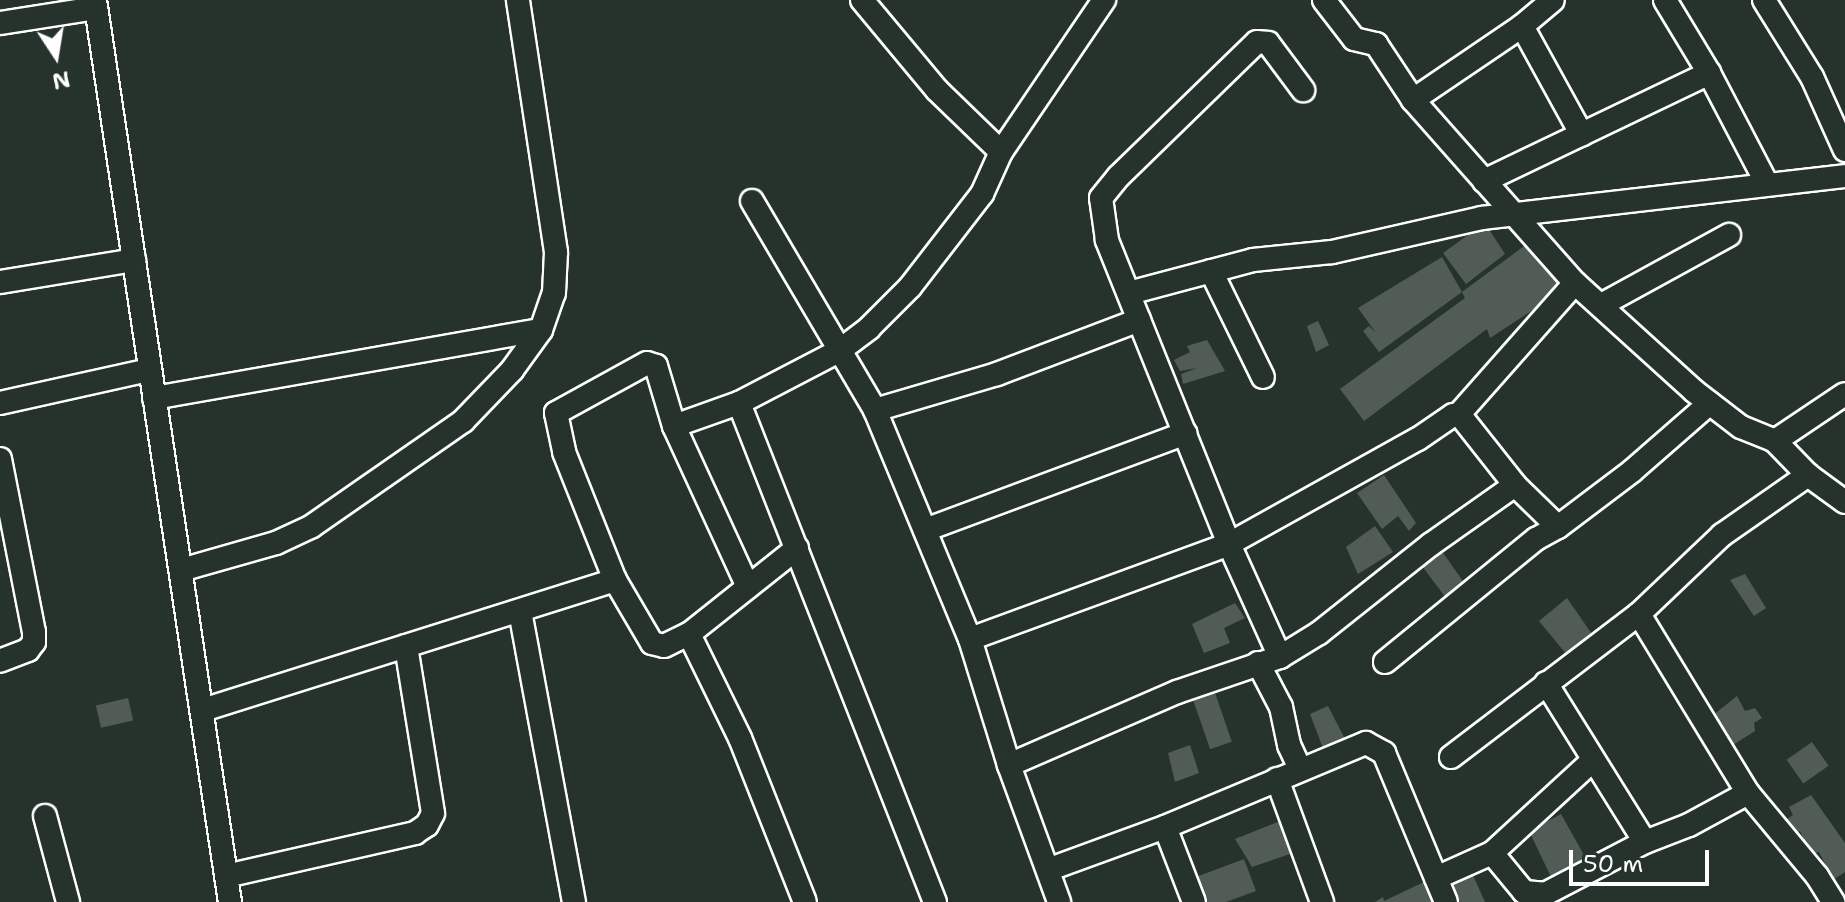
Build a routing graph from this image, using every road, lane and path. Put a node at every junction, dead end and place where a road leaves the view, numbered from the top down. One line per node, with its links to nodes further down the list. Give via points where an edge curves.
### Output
1 (518, 0): 30 (street, via 556,252 554,293)
2 (862, 0): 16 (street, via 937,90)
3 (1104, 0): 16 (street)
4 (1324, 0): 13 (street, via 1354,39 1376,44)
5 (1553, 0): 10 (street)
6 (1665, 0): 11 (street)
7 (1764, 0): 15 (street, via 1812,77)
8 (96, 4): 9 (street); 23 (street)
9 (0, 23)
10 (1522, 26): 13 (street); 14 (street)
11 (1709, 73): 14 (street); 19 (street)
12 (1303, 90): 27 (street, via 1268,43 1257,42 1119,176 1101,198 1101,216)
13 (1413, 100): 18 (street)
14 (1582, 135): 18 (street)
15 (1845, 150)
16 (1001, 152): 31 (street, via 982,194 910,287)
17 (1845, 176): 19 (street)
18 (1484, 181): 21 (street)
19 (1767, 184): 21 (street)
20 (752, 201): 31 (street)
21 (1513, 215): 24 (street); 26 (street)
22 (1729, 235): 28 (street)
23 (134, 260): 25 (street); 32 (street)
24 (1211, 271): 27 (street); 33 (street)
25 (0, 276)
26 (1575, 283): 28 (street); 40 (street)
27 (1129, 293): 29 (street)
28 (1601, 305): 38 (street)
29 (1139, 320): 39 (street, via 997,374); 42 (street)
30 (541, 330): 35 (street); 53 (street, via 512,370 463,421 312,526 276,543)
31 (839, 351): 37 (street); 39 (street)
32 (149, 370): 35 (street); 36 (street)
33 (1263, 377)
34 (1845, 394): 43 (street)
35 (154, 398): 53 (street)
36 (0, 403)
37 (739, 403): 41 (street); 52 (street)
38 (1710, 403): 43 (street, via 1741,427); 48 (street)
39 (875, 410): 49 (street)
40 (1459, 414): 46 (street); 51 (street)
41 (674, 426): 54 (street, via 656,366 650,363 556,413 564,452); 55 (street)
42 (1186, 433): 49 (street); 51 (street)
43 (1775, 441): 45 (street)
44 (0, 459): 50 (street)
45 (1808, 475): 47 (street); 57 (street, via 1722,535)
46 (1515, 485): 48 (street); 61 (street)
47 (1843, 498)
48 (1558, 527): 63 (street, via 1536,539)
49 (925, 530): 59 (street)
50 (9, 542): 62 (street, via 34,642 28,650)
51 (1229, 544): 59 (street); 61 (street)
52 (797, 548): 55 (street); 85 (street)
53 (181, 570): 66 (street)
54 (615, 580): 56 (street); 58 (street, via 652,643 664,646)
55 (748, 587): 58 (street)
56 (520, 611): 60 (street); 83 (street)
57 (1639, 614): 65 (street); 72 (street)
58 (689, 634): 84 (street, via 740,738)
59 (970, 639): 69 (street)
60 (406, 646): 66 (street); 78 (street, via 433,813 427,825 415,833)
61 (1280, 657): 64 (street)
62 (0, 661)
63 (1385, 662)
64 (1258, 663): 69 (street); 70 (street, via 1281,707)
65 (1546, 683): 67 (street); 68 (street)
66 (203, 710): 78 (street)
67 (1451, 757)
68 (1593, 760): 75 (street); 76 (street)
69 (1009, 765): 77 (street)
70 (1300, 769): 71 (street); 79 (street, via 1356,746 1374,745 1384,753)
71 (1277, 779): 74 (street); 88 (street)
72 (1748, 793): 75 (street); 80 (street)
73 (45, 816): 81 (street)
74 (1165, 827): 77 (street); 87 (street)
75 (1645, 842): 76 (street, via 1534,895 1524,892)
76 (1492, 853): 79 (street)
77 (1050, 869): 86 (street)
78 (226, 876): 82 (street)
79 (1436, 878): 89 (street)
80 (1837, 899)
81 (68, 902)
82 (230, 902)
83 (574, 902)
84 (805, 902)
85 (935, 902)
86 (1059, 902)
87 (1194, 902)
88 (1322, 902)
89 (1446, 902)

